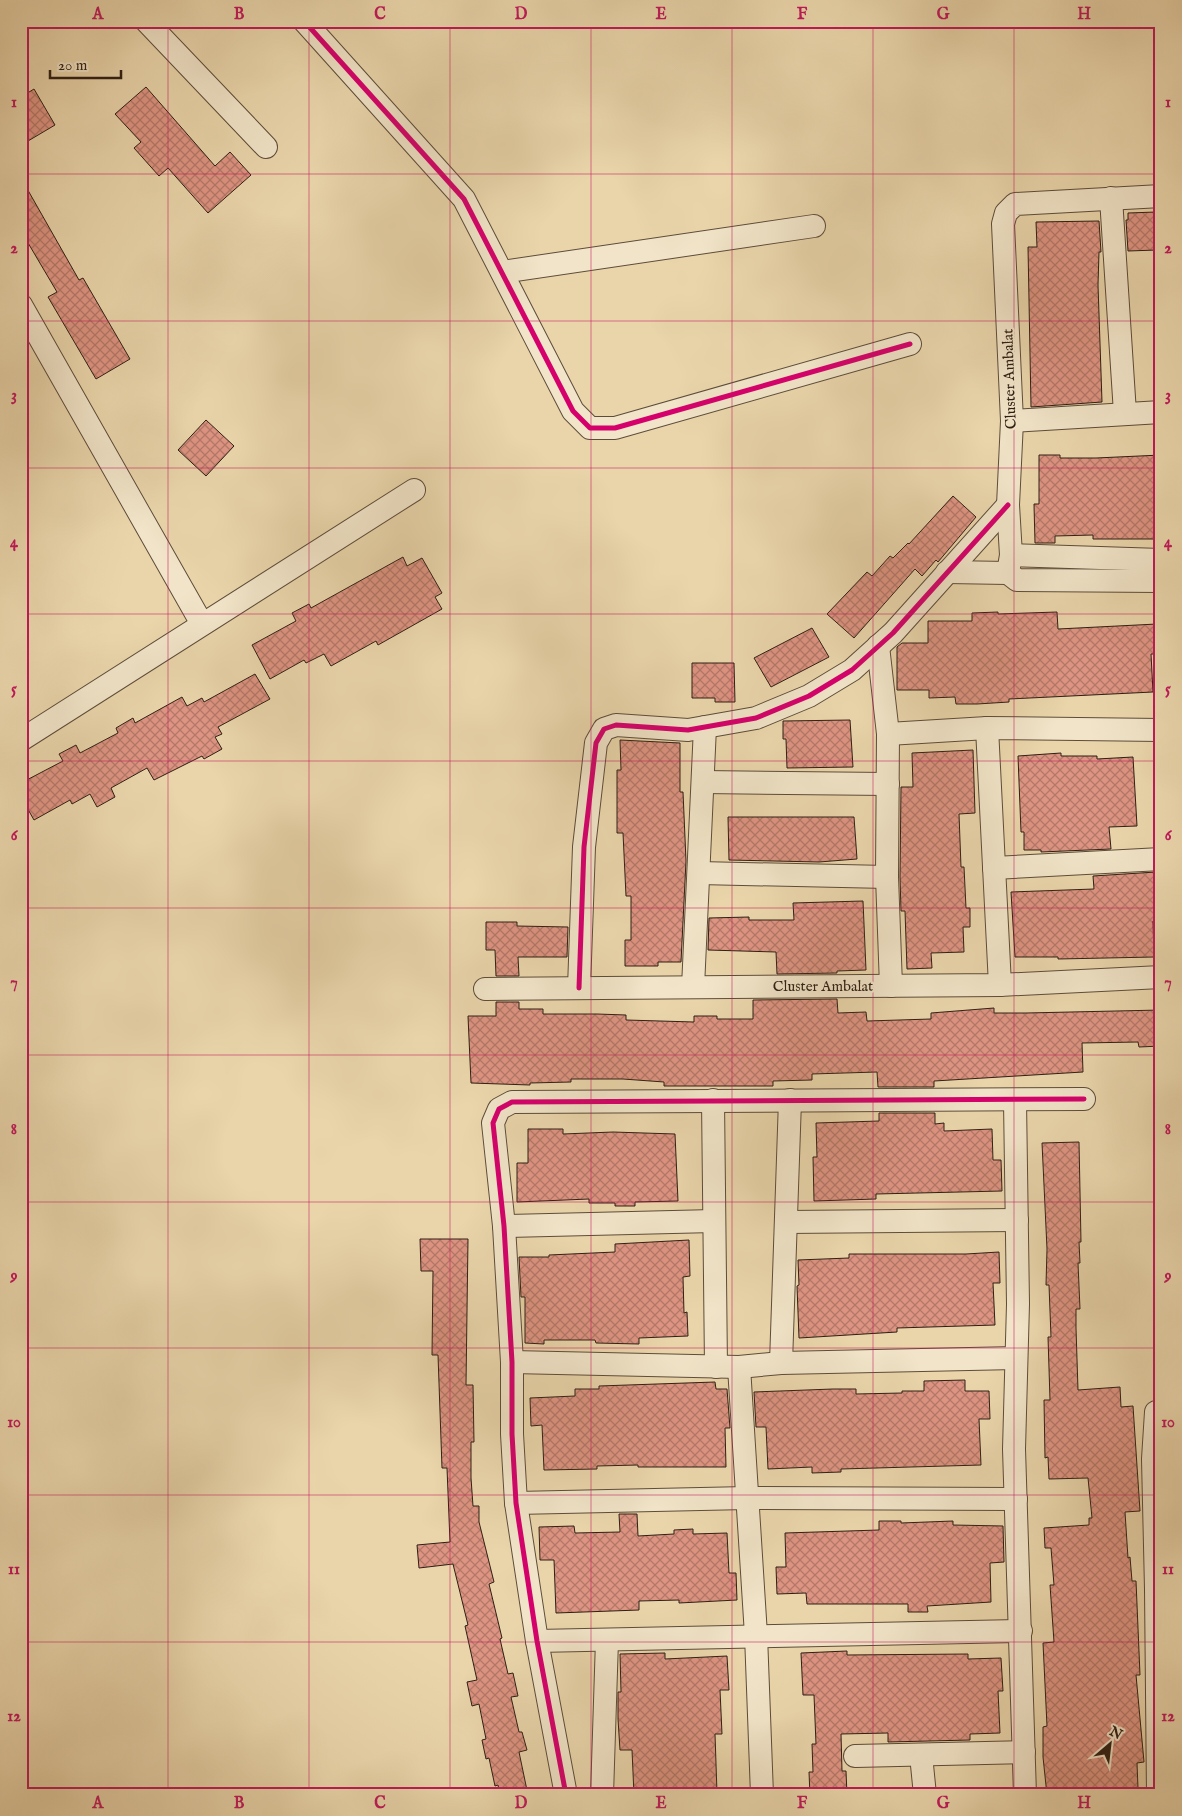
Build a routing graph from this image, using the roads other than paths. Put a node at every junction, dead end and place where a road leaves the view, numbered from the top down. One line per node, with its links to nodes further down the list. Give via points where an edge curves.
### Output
1 (146, 21): 3 (street)
2 (304, 21): 7 (street, via 464,199)
3 (266, 147)
4 (1161, 196): 5 (street, Cluster Ambalat)
5 (1112, 198): 11 (street); 12 (street, Cluster Ambalat, via 1015,204 1006,213)
6 (814, 226): 7 (street)
7 (502, 272): 9 (street, via 573,411 590,428 615,428)
8 (21, 305): 19 (street)
9 (910, 344)
10 (1161, 412): 11 (street)
11 (1125, 413): 12 (street)
12 (1012, 421): 14 (street, Cluster Ambalat)
13 (414, 490): 19 (street)
14 (1008, 505): 16 (street, Cluster Ambalat); 17 (street)
15 (1161, 560): 16 (street)
16 (1009, 564): 17 (street); 18 (street, via 1017,580)
17 (947, 572): 20 (street)
18 (1161, 581)
19 (202, 624): 25 (street)
20 (878, 646): 21 (street, via 852,670 809,696 756,718); 24 (street)
21 (705, 727): 26 (street); 36 (street, via 688,730 616,725 604,729 596,743 584,847)
22 (987, 728): 23 (street); 24 (street); 29 (street)
23 (1161, 730)
24 (888, 734): 27 (street)
25 (21, 740)
26 (703, 782): 27 (street); 30 (street)
27 (888, 784): 31 (street)
28 (1161, 859): 29 (street)
29 (994, 868): 33 (street)
30 (699, 873): 31 (street); 35 (street)
31 (887, 876): 34 (street)
32 (1161, 978): 33 (street, Cluster Ambalat)
33 (1000, 985): 34 (street, Cluster Ambalat)
34 (891, 986): 35 (street, Cluster Ambalat)
35 (693, 987): 36 (street, Cluster Ambalat)
36 (579, 988): 37 (street, Cluster Ambalat)
37 (485, 989)
38 (1084, 1099): 41 (street)
39 (713, 1100): 40 (street); 43 (street); 45 (street, via 512,1102 499,1109 493,1123)
40 (790, 1100): 41 (street); 44 (street)
41 (1015, 1101): 42 (street)
42 (1017, 1220): 44 (street); 46 (street)
43 (714, 1221): 45 (street); 49 (street)
44 (786, 1222): 48 (street)
45 (504, 1226): 47 (street)
46 (1016, 1358): 48 (street); 54 (street)
47 (512, 1362): 49 (street); 55 (street)
48 (781, 1362): 50 (street)
49 (716, 1367): 50 (street)
50 (739, 1367): 53 (street)
51 (1156, 1412): 52 (street)
52 (1157, 1459): 56 (street)
53 (747, 1498): 54 (street); 55 (street); 58 (street)
54 (1016, 1499): 57 (street)
55 (516, 1503): 60 (street)
56 (1158, 1589): 61 (street)
57 (1021, 1631): 58 (street); 62 (street)
58 (756, 1635): 59 (street); 67 (street)
59 (607, 1640): 60 (street); 66 (street)
60 (537, 1642): 65 (street)
61 (1159, 1718): 70 (street)
62 (1024, 1752): 63 (street); 69 (street)
63 (921, 1755): 64 (street); 68 (street)
64 (855, 1756)
65 (566, 1795)
66 (602, 1795)
67 (762, 1795)
68 (925, 1795)
69 (1025, 1795)
70 (1158, 1795)

